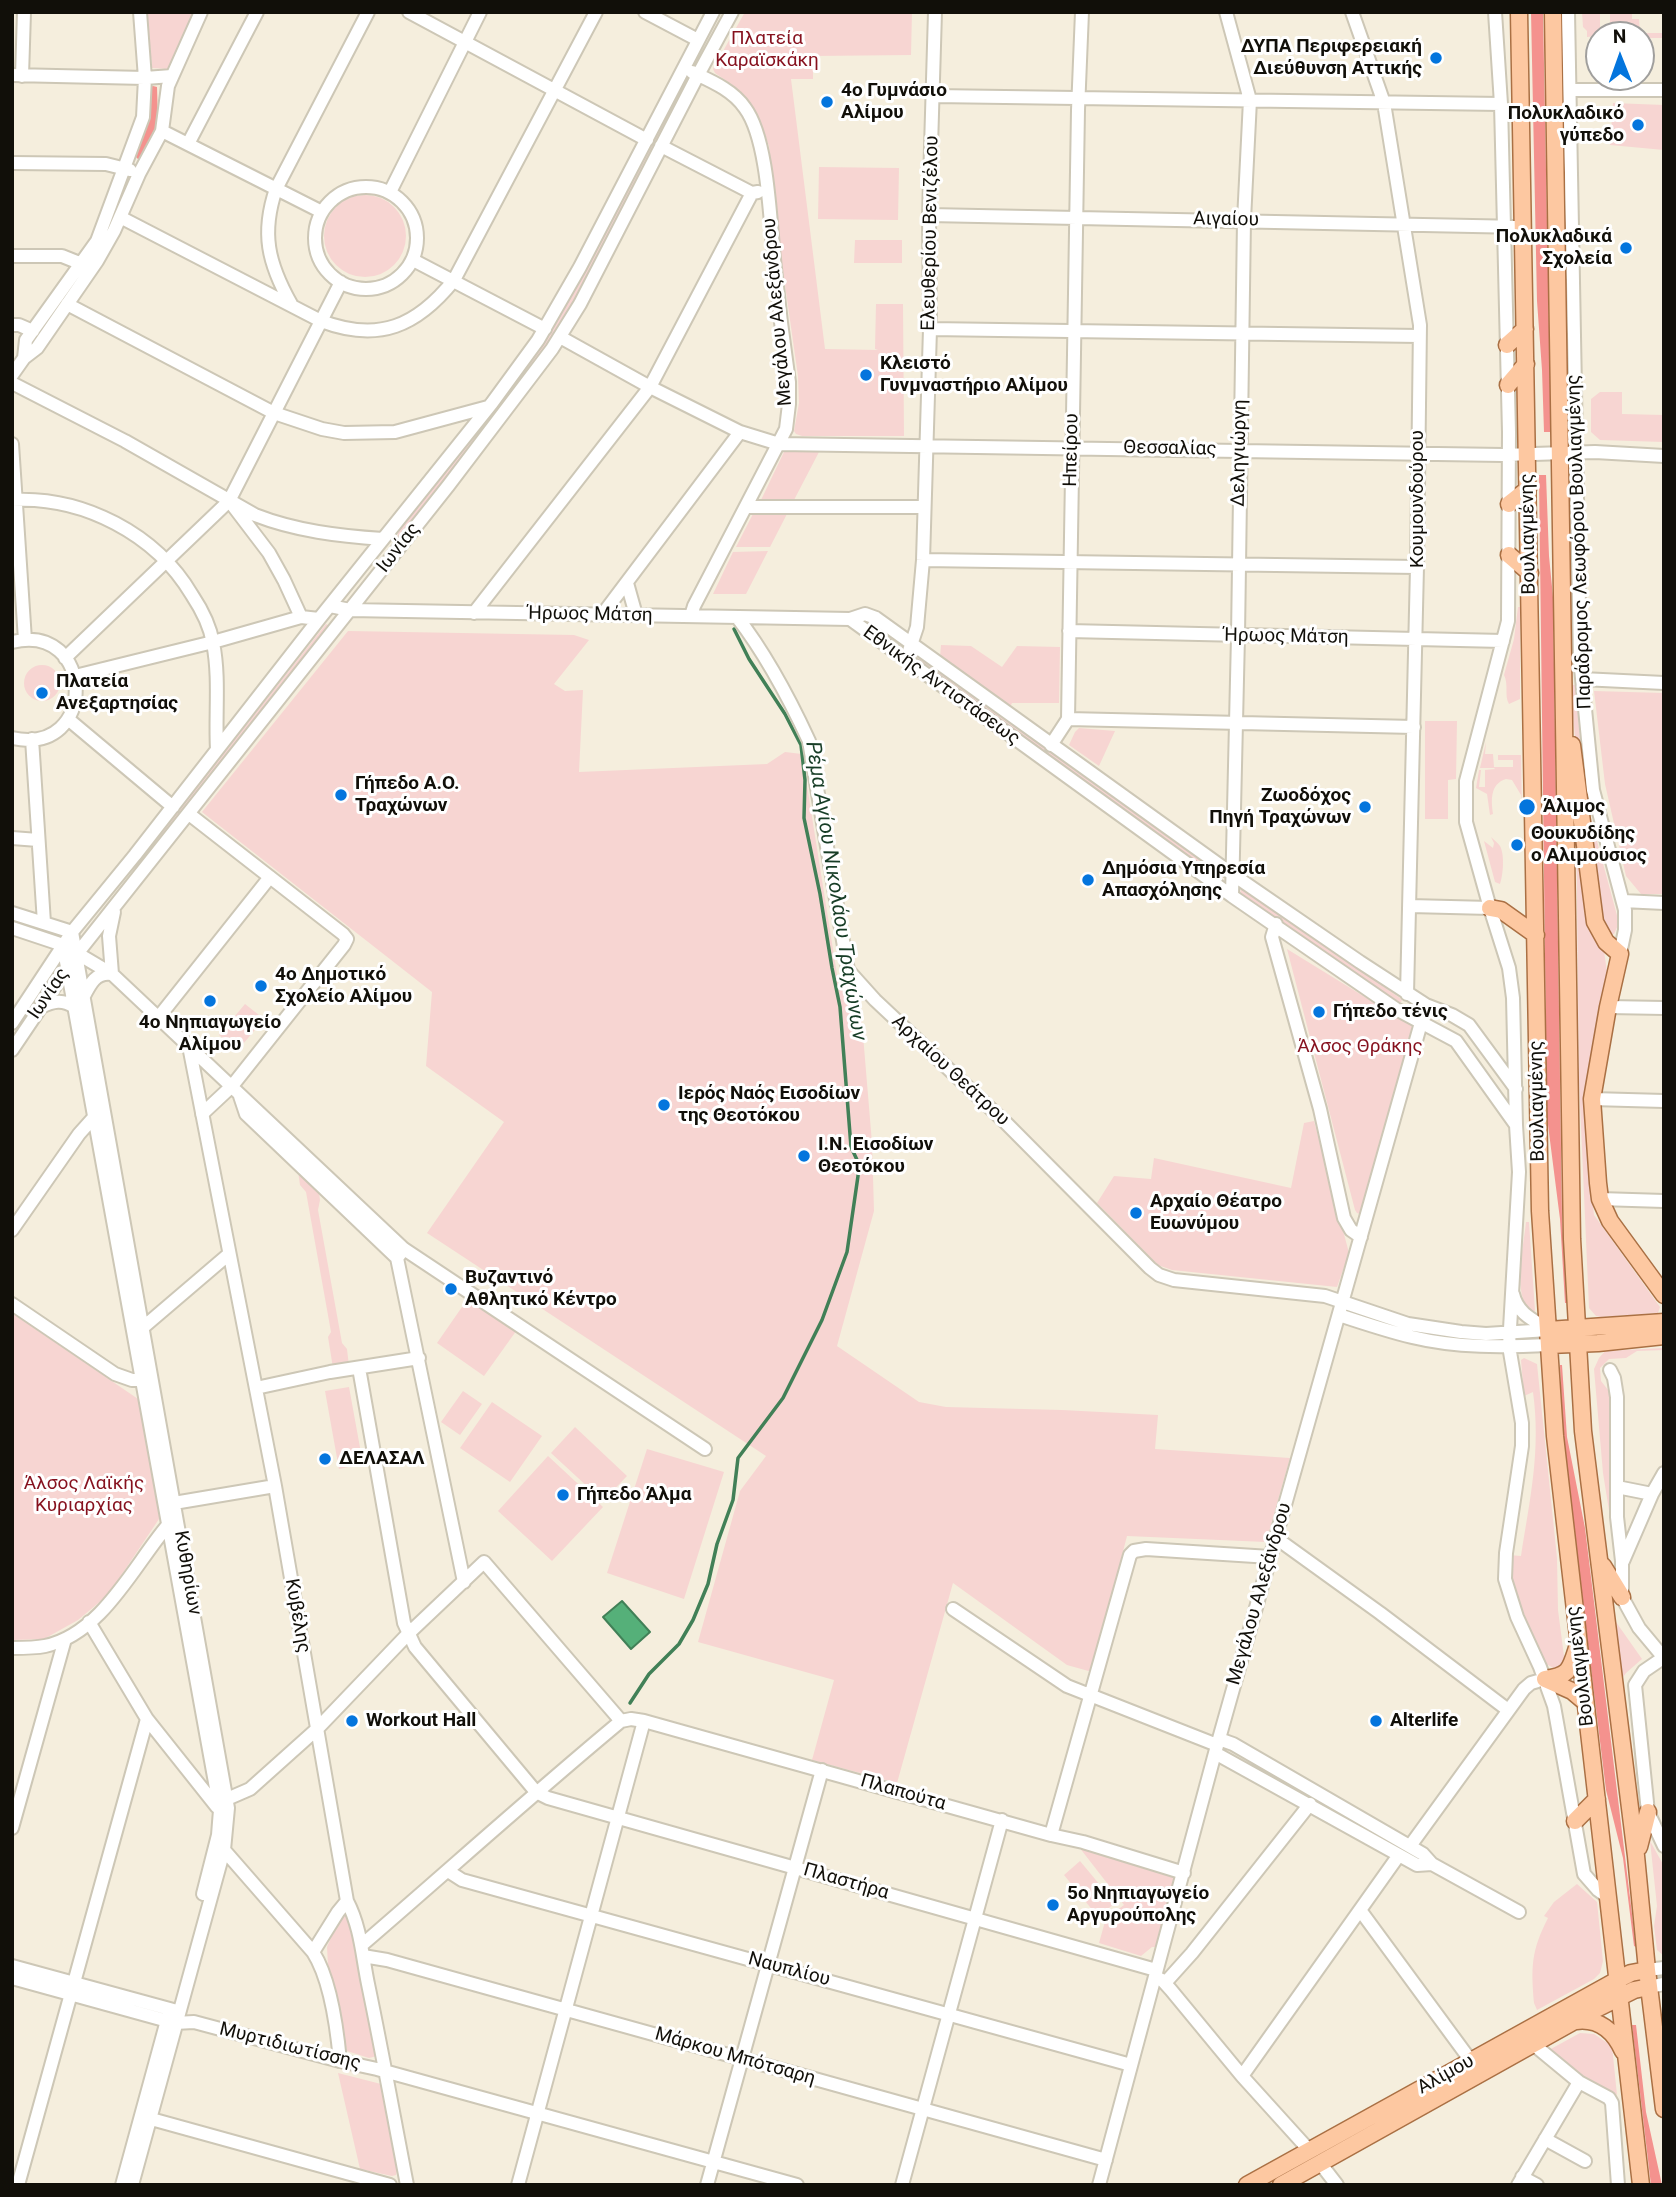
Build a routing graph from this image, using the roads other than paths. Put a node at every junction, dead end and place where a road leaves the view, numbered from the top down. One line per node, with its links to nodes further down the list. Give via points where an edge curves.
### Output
1 (24, 12): 24 (street)
2 (140, 12): 26 (street)
3 (201, 12): 25 (street)
4 (257, 12): 37 (street)
5 (368, 12): 42 (street)
6 (409, 12): 21 (street)
7 (480, 12): 21 (street)
8 (596, 12): 27 (street)
9 (645, 12): 20 (street)
10 (713, 12): 20 (street, Ιωνίας)
11 (732, 12): 23 (street, Ιωνίας)
12 (935, 12): 30 (street, Ελευθερίου Βενιζέλου)
13 (1082, 12): 31 (street, Ηπείρου)
14 (1226, 12): 32 (street, Δεληγιώργη)
15 (1352, 12): 33 (street, Κουμουνδούρου)
16 (1495, 12): 34 (street)
17 (1519, 12): 53 (main road, Βουλιαγμένης)
18 (1553, 12): 87 (main road, Βουλιαγμένης)
19 (1568, 12): 28 (street, Παράδρομος Λεωφόρου Βουλιαγμένης)
20 (698, 40): 22 (street, Ιωνίας)
21 (465, 41): 27 (street); 44 (street)
22 (681, 74): 23 (street, Μεγάλου Αλεξάνδρου, via 690,71); 36 (street, Ιωνίας)
23 (698, 75): 38 (street, Ιωνίας); 43 (street, Μεγάλου Αλεξάνδρου, via 732,94 749,113 757,132)
24 (17, 76): 26 (street)
25 (172, 76): 26 (street); 35 (street)
26 (145, 78): 40 (street, via 143,117)
27 (555, 90): 36 (street); 57 (street)
28 (1570, 90): 29 (street); 88 (street, Παράδρομος Λεωφόρου Βουλιαγμένης)
29 (1664, 90)
30 (934, 96): 31 (street); 47 (street, Ελευθερίου Βενιζέλου)
31 (1078, 98): 32 (street); 49 (street, Ηπείρου)
32 (1250, 100): 33 (street); 50 (street, Δεληγιώργη)
33 (1384, 103): 34 (street); 51 (street, Κουμουνδούρου)
34 (1502, 104): 52 (street)
35 (162, 131): 37 (street); 41 (street)
36 (647, 140): 63 (street, Ιωνίας)
37 (188, 144): 42 (street)
38 (661, 146): 45 (street); 70 (street, Ιωνίας)
39 (12, 163): 40 (street)
40 (124, 168): 41 (street); 56 (street, via 101,233)
41 (139, 174): 48 (street)
42 (276, 189): 46 (street); 60 (street, via 267,239 273,268)
43 (767, 191): 45 (street); 82 (street, Μεγάλου Αλεξάνδρου, via 789,382 786,429)
44 (390, 192): 46 (street, via 355,188 337,195); 55 (street, via 407,206 415,222 418,240)
45 (752, 193): 77 (street)
46 (322, 212): 58 (street, via 316,250 325,269)
47 (929, 215): 49 (street, Αιγαίου); 64 (street, Ελευθερίου Βενιζέλου)
48 (120, 217): 59 (street); 60 (street)
49 (1076, 218): 50 (street, Αιγαίου); 67 (street, Ηπείρου)
50 (1244, 220): 51 (street, Αιγαίου); 68 (street, Δεληγιώργη)
51 (1404, 223): 52 (street, Αιγαίου); 69 (street, Κουμουνδούρου)
52 (1503, 226): 53 (street, Αιγαίου); 71 (street)
53 (1522, 227): 65 (main road, Βουλιαγμένης)
54 (12, 256): 56 (street, via 62,256)
55 (413, 260): 57 (street); 58 (street, via 397,279 379,287 360,289)
56 (82, 264): 66 (street)
57 (454, 280): 61 (street, via 422,314 388,329 352,330); 63 (street)
58 (341, 282): 61 (street)
59 (67, 304): 72 (street, via 37,348); 79 (street)
60 (291, 304): 61 (street)
61 (321, 321): 79 (street)
62 (12, 325): 66 (street)
63 (545, 329): 78 (street, Ιωνίας)
64 (930, 329): 67 (street); 83 (street, Ελευθερίου Βενιζέλου)
65 (1525, 329): 71 (main road); 73 (main road, Βουλιαγμένης)
66 (33, 331): 72 (street, via 26,340)
67 (1075, 331): 68 (street); 84 (street, Ηπείρου)
68 (1242, 334): 69 (street); 85 (street, Δεληγιώργη)
69 (1419, 336): 86 (street, Κουμουνδούρου)
70 (560, 337): 77 (street, Θεσσαλίας); 109 (street, Ιωνίας)
71 (1507, 345): 76 (street)
72 (24, 358): 74 (street)
73 (1526, 364): 76 (main road); 90 (main road, Βουλιαγμένης)
74 (12, 376)
75 (12, 383): 94 (street)
76 (1508, 385): 89 (street)
77 (650, 387): 80 (street, Θεσσαλίας); 110 (street)
78 (488, 407): 79 (street, via 405,430 372,434 322,429); 98 (street, Ιωνίας)
79 (274, 413): 94 (street)
80 (740, 432): 82 (street, Θεσσαλίας); 107 (street)
81 (12, 444): 93 (street)
82 (779, 444): 83 (street, Θεσσαλίας); 96 (street, Μεγάλου Αλεξάνδρου)
83 (925, 445): 84 (street, Θεσσαλίας); 97 (street, Ελευθερίου Βενιζέλου)
84 (1072, 447): 85 (street, Θεσσαλίας); 103 (street, Ηπείρου)
85 (1241, 450): 86 (street, Θεσσαλίας); 104 (street, Δεληγιώργη)
86 (1418, 453): 89 (street, Θεσσαλίας); 105 (street, Κουμουνδούρου)
87 (1560, 453): 88 (street, Θεσσαλίας); 90 (street, Θεσσαλίας); 132 (main road, Βουλιαγμένης)
88 (1577, 453): 91 (street, Θεσσαλίας); 130 (street, Παράδρομος Λεωφόρου Βουλιαγμένης)
89 (1510, 454): 90 (street, Θεσσαλίας); 95 (street)
90 (1528, 454): 92 (main road, Βουλιαγμένης)
91 (1664, 456)
92 (1528, 489): 95 (main road); 106 (main road, Βουλιαγμένης)
93 (14, 500): 99 (street); 101 (street, via 78,507 128,530)
94 (229, 501): 98 (street, via 295,528); 101 (street); 113 (street, via 269,553)
95 (1509, 504): 100 (street)
96 (746, 507): 97 (street); 114 (street, Μεγάλου Αλεξάνδρου)
97 (923, 507): 102 (street, Ελευθερίου Βενιζέλου)
98 (383, 539): 108 (street, Ιωνίας)
99 (15, 546): 122 (street)
100 (1509, 555): 106 (main road); 124 (street, via 1508,621)
101 (167, 560): 123 (street, via 200,606); 127 (street)
102 (923, 560): 103 (street); 126 (street, Ελευθερίου Βενιζέλου)
103 (1069, 562): 104 (street); 119 (street, Ηπείρου)
104 (1238, 564): 105 (street); 120 (street, Δεληγιώργη)
105 (1418, 567): 121 (street, Κουμουνδούρου)
106 (1530, 573): 158 (main road, Βουλιαγμένης)
107 (627, 583): 111 (street); 112 (street)
108 (330, 606): 109 (street, Ήρωος Μάτση); 117 (street, Ιωνίας)
109 (350, 610): 110 (street, Ήρωος Μάτση); 142 (street, Ιωνίας)
110 (474, 612): 111 (street, Ήρωος Μάτση)
111 (602, 615): 112 (street, Ήρωος Μάτση)
112 (636, 615): 114 (street, Ήρωος Μάτση)
113 (301, 617): 117 (street); 118 (street)
114 (691, 617): 115 (street, Ήρωος Μάτση)
115 (737, 617): 116 (street, Ήρωος Μάτση); 191 (street, Αρχαίου Θεάτρου, via 809,741 845,957 855,981 1159,1275)
116 (850, 619): 126 (street, Εθνικής Αντιστάσεως, via 865,614 876,618); 128 (street, Εθνικής Αντιστάσεως)
117 (319, 620): 125 (street, Ιωνίας)
118 (280, 624): 123 (street); 125 (street, via 296,631)
119 (1069, 631): 120 (street, Ήρωος Μάτση); 134 (street, Ηπείρου)
120 (1238, 636): 121 (street, Ήρωος Μάτση); 135 (street, Δεληγιώργη)
121 (1416, 639): 124 (street, Ήρωος Μάτση); 136 (street, Κουμουνδούρου)
122 (19, 641): 127 (street, via 47,644)
123 (213, 642): 129 (street); 140 (street)
124 (1503, 642): 152 (street, via 1465,795 1466,822)
125 (300, 644): 140 (street, Ιωνίας)
126 (911, 645): 128 (street, Ελευθερίου Βενιζέλου); 139 (street, Εθνικής Αντιστάσεως)
127 (65, 658): 129 (street)
128 (906, 661): 147 (street, Εθνικής Αντιστάσεως)
129 (75, 676): 133 (street, via 76,698)
130 (1582, 679): 131 (street); 148 (street, Παράδρομος Λεωφόρου Βουλιαγμένης, via 1593,790)
131 (1664, 682)
132 (1563, 694): 160 (main road, via 1595,922 1606,942); 195 (main road, Βουλιαγμένης)
133 (68, 719): 138 (street, via 52,733); 141 (street)
134 (1068, 719): 135 (street); 139 (street)
135 (1236, 722): 136 (street); 145 (street, Δεληγιώργη)
136 (1414, 727): 151 (street, Κουμουνδούρου)
137 (12, 738): 138 (street)
138 (32, 740): 144 (street)
139 (1051, 744): 145 (street, Εθνικής Αντιστάσεως)
140 (217, 750): 141 (street, Ιωνίας)
141 (173, 807): 157 (street, Ιωνίας)
142 (189, 814): 146 (street); 150 (street, Ιωνίας)
143 (12, 838): 144 (street)
144 (38, 840): 154 (street)
145 (1232, 874): 147 (street, Δεληγιώργη); 164 (street, Εθνικής Αντιστάσεως)
146 (270, 877): 171 (street); 176 (street, via 347,939)
147 (1232, 896): 155 (street, Εθνικής Αντιστάσεως)
148 (1623, 901): 149 (street); 160 (street, Παράδρομος Λεωφόρου Βουλιαγμένης, via 1626,920)
149 (1664, 903)
150 (117, 905): 161 (street, Ιωνίας); 163 (street, via 109,936)
151 (1410, 905): 152 (street); 164 (street, Κουμουνδούρου)
152 (1490, 908): 158 (main road, via 1501,910); 177 (street, via 1509,968)
153 (12, 913): 154 (street)
154 (44, 923): 157 (street)
155 (1276, 924): 172 (street, Εθνικής Αντιστάσεως); 186 (street, via 1272,937 1320,1109 1344,1218)
156 (12, 928): 159 (street)
157 (72, 932): 159 (street, Ιωνίας); 161 (street, Κυθηρίων)
158 (1536, 935): 198 (main road, Βουλιαγμένης, via 1540,1211)
159 (63, 945): 161 (street); 162 (street, Κυθηρίων); 173 (street, Ιωνίας)
160 (1620, 954): 169 (main road, Παράδρομος Λεωφόρου Βουλιαγμένης)
161 (76, 955): 162 (street, Ιωνίας); 163 (street); 165 (street, Κυθηρίων)
162 (67, 968): 167 (street, Κυθηρίων); 168 (street, Ιωνίας)
163 (111, 974): 165 (street, via 95,978); 171 (street)
164 (1407, 994): 166 (street, Εθνικής Αντιστάσεως)
165 (84, 996): 181 (street, Κυθηρίων)
166 (1426, 1005): 172 (street, Μεγάλου Αλεξάνδρου); 177 (street, Εθνικής Αντιστάσεως, via 1469,1025)
167 (74, 1006): 168 (street, via 56,1001); 181 (street, Κυθηρίων)
168 (41, 1007): 175 (street, Ιωνίας)
169 (1608, 1007): 170 (street); 178 (main road, Παράδρομος Λεωφόρου Βουλιαγμένης)
170 (1664, 1008)
171 (158, 1018): 174 (street)
172 (1420, 1022): 182 (street, Εθνικής Αντιστάσεως, via 1460,1045); 186 (street, Μεγάλου Αλεξάνδρου)
173 (12, 1023)
174 (189, 1046): 176 (street); 180 (street, Κυβέλης)
175 (12, 1050)
176 (235, 1089): 180 (street); 187 (street, via 289,1148)
177 (1516, 1089): 182 (street)
178 (1592, 1098): 179 (street); 183 (main road, Παράδρομος Λεωφόρου Βουλιαγμένης)
179 (1664, 1101)
180 (202, 1114): 188 (street, Κυβέλης)
181 (99, 1115): 185 (street); 196 (street, Κυθηρίων)
182 (1516, 1125): 189 (street, via 1519,1172)
183 (1600, 1199): 184 (street); 190 (main road, Παράδρομος Λεωφόρου Βουλιαγμένης, via 1610,1221)
184 (1664, 1201)
185 (12, 1230)
186 (1361, 1237): 191 (street, Μεγάλου Αλεξάνδρου)
187 (400, 1253): 201 (street); 206 (street)
188 (229, 1254): 196 (street); 205 (street, Κυβέλης)
189 (1512, 1288): 198 (street, via 1518,1308); 199 (street)
190 (1664, 1295)
191 (1343, 1301): 193 (street, Μεγάλου Αλεξάνδρου); 199 (street, Αρχαίου Θεάτρου, via 1408,1324)
192 (12, 1304): 204 (street, via 115,1374)
193 (1339, 1315): 199 (street, via 1413,1337 1469,1346); 213 (street, Μεγάλου Αλεξάνδρου)
194 (1664, 1322): 195 (main road)
195 (1577, 1327): 198 (main road); 200 (main road, Βουλιαγμένης)
196 (138, 1331): 204 (street, Κυθηρίων); 211 (street, Κυθηρίων)
197 (1664, 1336): 200 (main road)
198 (1548, 1337): 199 (street); 200 (main road); 223 (main road, Βουλιαγμένης)
199 (1509, 1340): 226 (street, via 1522,1447 1505,1579)
200 (1578, 1344): 215 (main road, Βουλιαγμένης)
201 (419, 1358): 202 (street); 217 (street)
202 (359, 1368): 205 (street); 221 (street)
203 (1610, 1370): 209 (street, via 1617,1397)
204 (142, 1380): 211 (street, Κυθηρίων)
205 (256, 1388): 208 (street, Κυβέλης)
206 (705, 1449)
207 (1664, 1473): 210 (street)
208 (275, 1486): 211 (street); 233 (street, Κυβέλης)
209 (1617, 1487): 210 (street); 216 (street)
210 (1652, 1494): 216 (street)
211 (169, 1504): 212 (street, Κυθηρίων); 239 (street, Κυθηρίων)
212 (168, 1525): 220 (street, via 116,1597); 239 (street, Κυθηρίων)
213 (1276, 1538): 214 (street, Μεγάλου Αλεξάνδρου); 229 (street)
214 (1270, 1557): 227 (street, via 1134,1551); 234 (street, Μεγάλου Αλεξάνδρου)
215 (1599, 1560): 218 (main road); 250 (main road, Βουλιαγμένης)
216 (1622, 1561): 218 (street)
217 (464, 1582): 221 (street); 231 (street, via 484,1562)
218 (1622, 1597): 225 (street)
219 (953, 1609): 227 (street, via 1056,1679)
220 (89, 1622): 222 (street); 230 (street)
221 (408, 1634): 233 (street); 236 (street)
222 (65, 1639): 224 (street, via 46,1646); 244 (street)
223 (1578, 1646): 226 (main road, via 1565,1674); 228 (main road, Βουλιαγμένης)
224 (12, 1648)
225 (1664, 1658): 240 (street, via 1644,1671 1635,1685)
226 (1545, 1679): 228 (main road); 229 (street, via 1528,1686); 243 (street)
227 (1090, 1695): 234 (street); 245 (street)
228 (1585, 1702): 237 (main road, Βουλιαγμένης)
229 (1508, 1710): 246 (street)
230 (147, 1718): 239 (street); 271 (street)
231 (621, 1721): 232 (street, Πλαπούτα); 236 (street)
232 (644, 1721): 235 (street, Πλαπούτα); 241 (street)
233 (317, 1729): 239 (street, via 250,1788); 256 (street, Κυβέλης)
234 (1217, 1746): 238 (street); 246 (street, via 1233,1744); 254 (street, Μεγάλου Αλεξάνδρου)
235 (822, 1770): 242 (street, Πλαπούτα); 252 (street)
236 (536, 1792): 241 (street, Πλαστήρα); 253 (street)
237 (1597, 1799): 243 (main road); 255 (main road, Βουλιαγμένης)
238 (1310, 1804): 249 (street); 267 (street, via 1192,1953)
239 (223, 1805): 248 (street, Κυθηρίων, via 229,1815); 275 (street, Κυθηρίων)
240 (1648, 1812): 247 (street); 250 (main road)
241 (618, 1818): 252 (street, Πλαστήρα); 259 (street)
242 (1002, 1821): 245 (street, Πλαπούτα); 260 (street)
243 (1575, 1821): 255 (street, via 1584,1874)
244 (12, 1828)
245 (1051, 1835): 254 (street, Πλαπούτα)
246 (1410, 1846): 251 (street)
247 (1664, 1846)
248 (224, 1850): 262 (street); 275 (street, Κυθηρίων)
249 (1399, 1855): 251 (street, via 1417,1865); 257 (street)
250 (1636, 1856): 266 (main road, Βουλιαγμένης)
251 (1432, 1864): 258 (street)
252 (795, 1868): 260 (street, Πλαστήρα); 263 (street)
253 (448, 1871): 259 (street, Ναυπλίου, via 462,1880); 261 (street)
254 (1184, 1872): 267 (street, Μεγάλου Αλεξάνδρου)
255 (1609, 1898): 269 (main road, Βουλιαγμένης)
256 (347, 1902): 261 (street, Κυβέλης); 262 (street)
257 (1360, 1910): 281 (street); 284 (street)
258 (1519, 1912)
259 (591, 1915): 263 (street, Ναυπλίου); 273 (street)
260 (975, 1919): 267 (street, Πλαστήρα); 274 (street)
261 (363, 1950): 273 (street, Μάρκου Μπότσαρη); 283 (street, Κυβέλης)
262 (313, 1952): 280 (street, via 326,1982)
263 (768, 1964): 274 (street, Ναυπλίου); 279 (street)
264 (12, 1966): 271 (street, Μυρτιδιωτίσσης)
265 (1664, 1968): 266 (street)
266 (1647, 1970): 269 (main road, Αλίμου); 270 (main road, Βουλιαγμένης)
267 (1159, 1977): 282 (street, Μεγάλου Αλεξάνδρου); 284 (street)
268 (12, 1978): 271 (street, Μυρτιδιωτίσσης)
269 (1619, 1979): 272 (main road, Βουλιαγμένης); 281 (main road, Αλίμου)
270 (1656, 1986): 272 (main road, Αλίμου); 287 (main road, Βουλιαγμένης)
271 (73, 1989): 275 (street, Μυρτιδιωτίσσης); 298 (street)
272 (1620, 1997): 276 (main road, Αλίμου); 278 (main road, Βουλιαγμένης)
273 (566, 2010): 279 (street, Μάρκου Μπότσαρη); 288 (street)
274 (949, 2014): 282 (street, Ναυπλίου); 286 (street)
275 (173, 2016): 280 (street, Μυρτιδιωτίσσης); 289 (street, Κυθηρίων)
276 (1573, 2022): 277 (main road, Αλίμου); 278 (main road, via 1585,2020 1608,2029)
277 (1534, 2044): 285 (street); 295 (main road, Αλίμου)
278 (1626, 2056): 297 (main road, Βουλιαγμένης)
279 (742, 2059): 286 (street, Μάρκου Μπότσαρη); 293 (street)
280 (340, 2061): 283 (street, Μυρτιδιωτίσσης)
281 (1471, 2061): 291 (main road, Αλίμου)
282 (1130, 2065): 292 (street, Μεγάλου Αλεξάνδρου)
283 (387, 2071): 288 (street, Μυρτιδιωτίσσης); 302 (street, Κυβέλης)
284 (1242, 2076): 291 (street)
285 (1579, 2082): 290 (street); 312 (street, via 1612,2103)
286 (923, 2109): 292 (street, Μάρκου Μπότσαρη); 306 (street)
287 (1664, 2109)
288 (538, 2113): 293 (street, Μυρτιδιωτίσσης); 303 (street)
289 (145, 2117): 299 (street, Κυθηρίων); 300 (street, Κυθηρίων); 301 (street)
290 (1545, 2138): 294 (street); 296 (street)
291 (1309, 2150): 308 (main road, Αλίμου)
292 (1105, 2160): 307 (street, Μεγάλου Αλεξάνδρου)
293 (713, 2161): 304 (street); 305 (street, Μυρτιδιωτίσσης)
294 (1585, 2161)
295 (1320, 2163): 309 (main road, Αλίμου); 310 (street)
296 (1520, 2181): 311 (street)
297 (1635, 2184)
298 (18, 2185)
299 (122, 2185)
300 (132, 2185)
301 (390, 2185)
302 (407, 2185)
303 (518, 2185)
304 (707, 2185)
305 (797, 2185)
306 (902, 2185)
307 (1099, 2185)
308 (1247, 2185)
309 (1282, 2185)
310 (1338, 2185)
311 (1536, 2185)
312 (1618, 2185)

